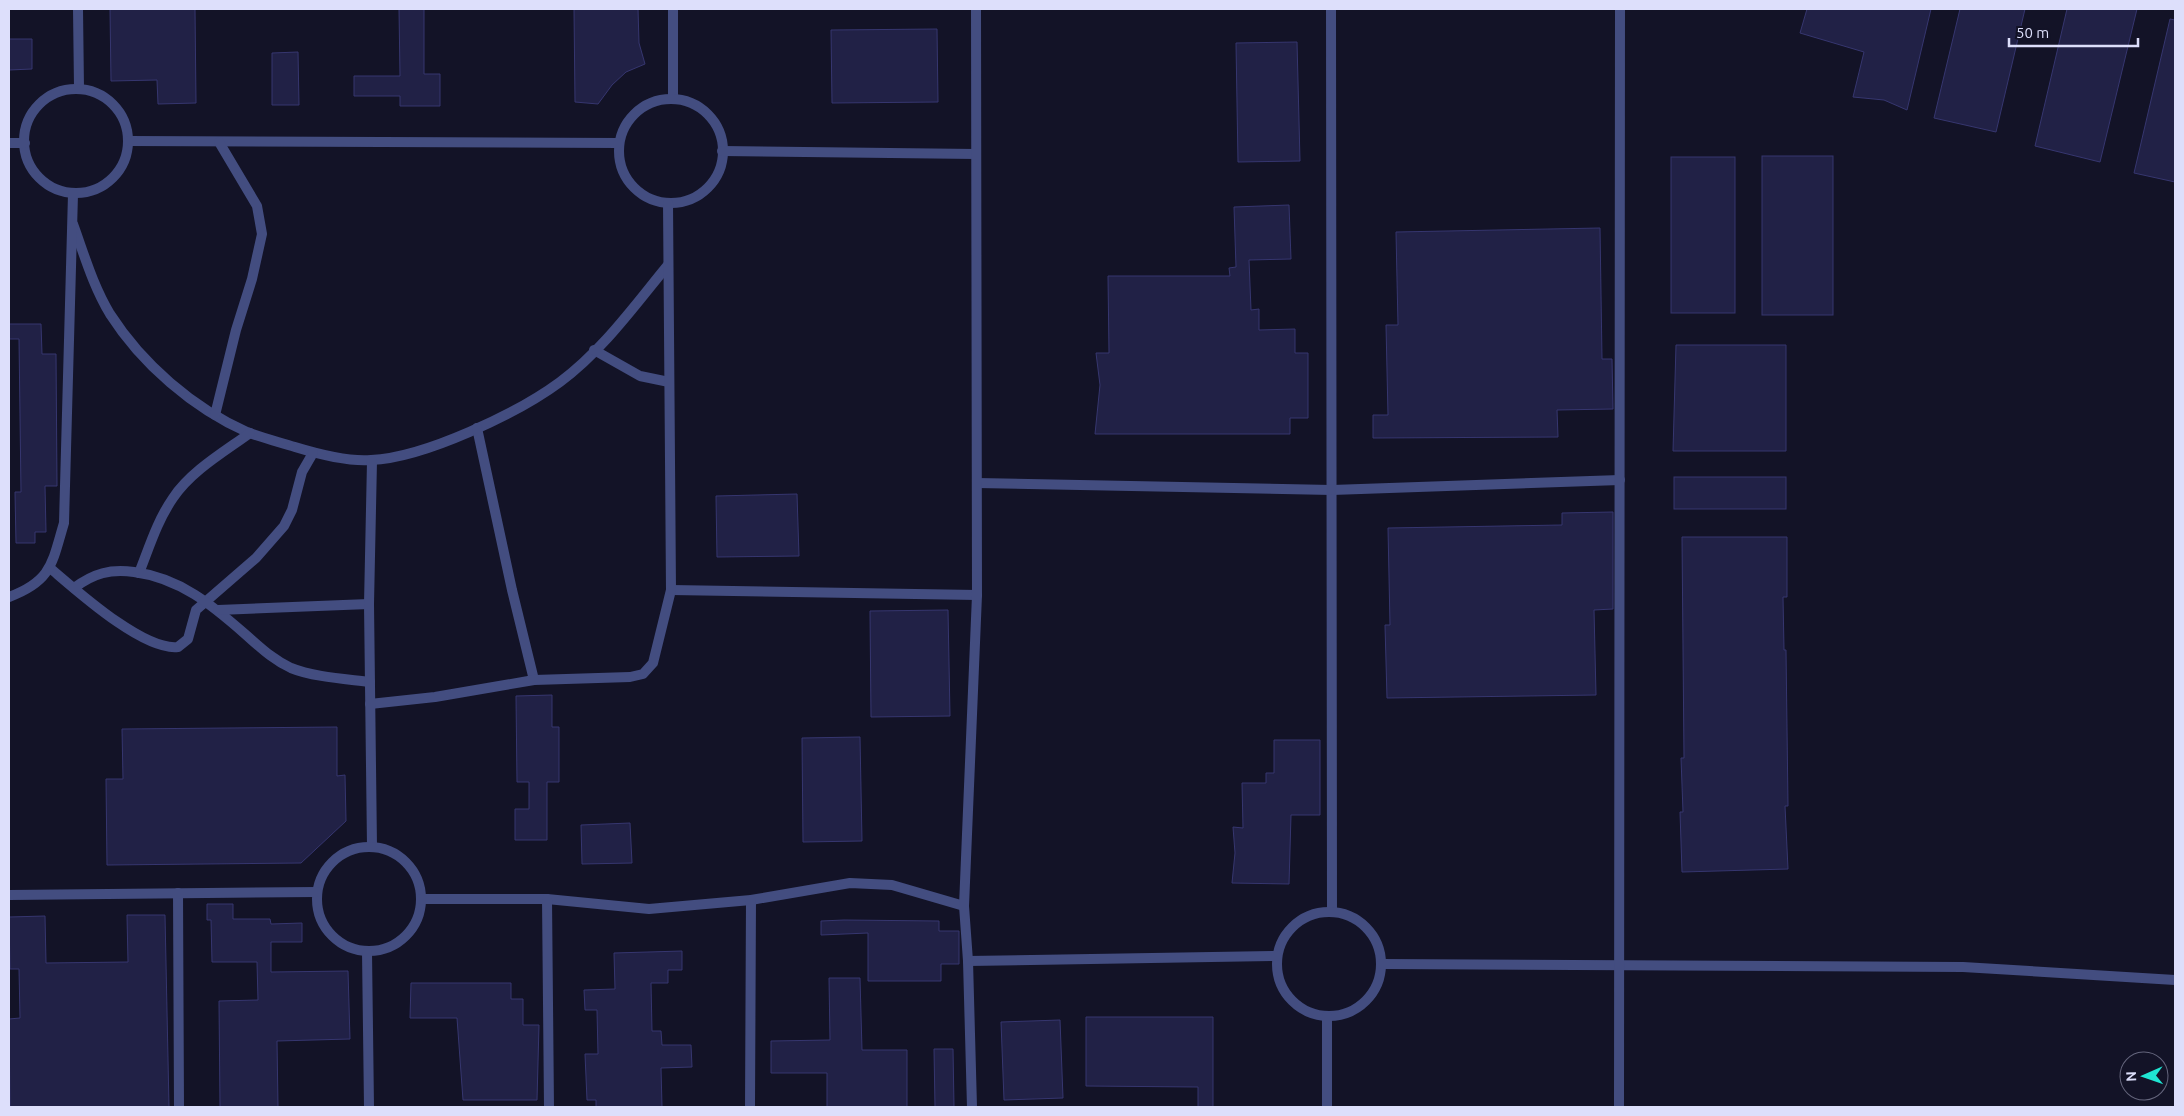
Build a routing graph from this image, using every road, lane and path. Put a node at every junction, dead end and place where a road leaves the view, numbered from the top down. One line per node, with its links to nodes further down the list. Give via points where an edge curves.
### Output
1 (78, 9): 6 (street)
2 (673, 9): 7 (street)
3 (976, 9): 14 (street)
4 (1331, 9): 28 (street)
5 (1620, 9): 26 (street)
6 (79, 88): 8 (street, via 100,94 117,108 126,125); 11 (street, via 60,91 41,102 30,117 24,133)
7 (674, 98): 12 (street, via 655,100 636,112 624,126); 13 (street, via 695,104 712,117 721,135)
8 (128, 141): 9 (street); 15 (street, via 123,165 109,182 92,191)
9 (219, 142): 12 (street); 21 (street, via 257,206 262,234)
10 (9, 143): 11 (street)
11 (25, 143): 15 (street, via 26,157 35,174 52,188)
12 (619, 143): 16 (street, via 621,167 630,184 647,198)
13 (722, 151): 14 (street); 16 (street, via 718,175 704,192 687,201)
14 (976, 154): 27 (street)
15 (74, 194): 17 (street)
16 (668, 204): 18 (street)
17 (73, 224): 21 (street, via 95,285 111,314 144,358 198,406); 29 (street, via 64,523)
18 (668, 265): 19 (street, via 611,335); 20 (street)
19 (594, 350): 20 (street, via 640,376); 22 (street, via 560,382)
20 (669, 382): 32 (street)
21 (215, 415): 23 (street)
22 (477, 428): 25 (street, via 452,440); 38 (street)
23 (250, 433): 24 (street); 30 (street, via 199,471 174,497 160,520)
24 (314, 452): 25 (street); 35 (street, via 302,472 292,510 284,526 256,558)
25 (372, 460): 36 (street)
26 (1620, 480): 28 (street); 54 (street)
27 (977, 483): 28 (street); 33 (street)
28 (1332, 490): 49 (street)
29 (50, 568): 31 (street); 34 (street, via 38,582)
30 (139, 573): 31 (street, via 100,573); 35 (street, via 166,578)
31 (74, 588): 35 (street, via 132,631 171,648 188,640 196,610)
32 (671, 590): 33 (street); 38 (street, via 653,663 642,674)
33 (977, 595): 48 (street)
34 (9, 597)
35 (206, 601): 37 (street)
36 (369, 604): 37 (street); 39 (street)
37 (218, 610): 39 (street, via 270,656 292,669)
38 (534, 680): 40 (street)
39 (370, 682): 40 (street)
40 (370, 704): 41 (street)
41 (372, 846): 42 (street, via 354,849 334,860 323,875); 45 (street, via 394,852 410,866 420,883)
42 (317, 892): 43 (street); 50 (street, via 319,915 328,932 345,946)
43 (178, 893): 44 (street); 57 (street)
44 (9, 895)
45 (421, 899): 46 (street); 50 (street, via 416,924 402,941 385,950)
46 (547, 899): 47 (street, via 649,909); 59 (street)
47 (751, 900): 48 (street, via 850,883 892,884); 60 (street)
48 (964, 906): 52 (street)
49 (1332, 911): 51 (street, via 1313,913 1294,924 1282,939); 53 (street, via 1353,917 1370,930 1379,948)
50 (366, 952): 58 (street)
51 (1277, 956): 52 (street); 56 (street, via 1279,980 1288,997 1305,1010)
52 (968, 961): 61 (street)
53 (1381, 964): 54 (street); 56 (street, via 1376,988 1362,1005 1345,1014)
54 (1620, 964): 55 (street, via 1963,967); 63 (street)
55 (2175, 980)
56 (1326, 1016): 62 (street)
57 (179, 1107)
58 (369, 1107)
59 (549, 1107)
60 (750, 1107)
61 (972, 1107)
62 (1327, 1107)
63 (1619, 1107)

